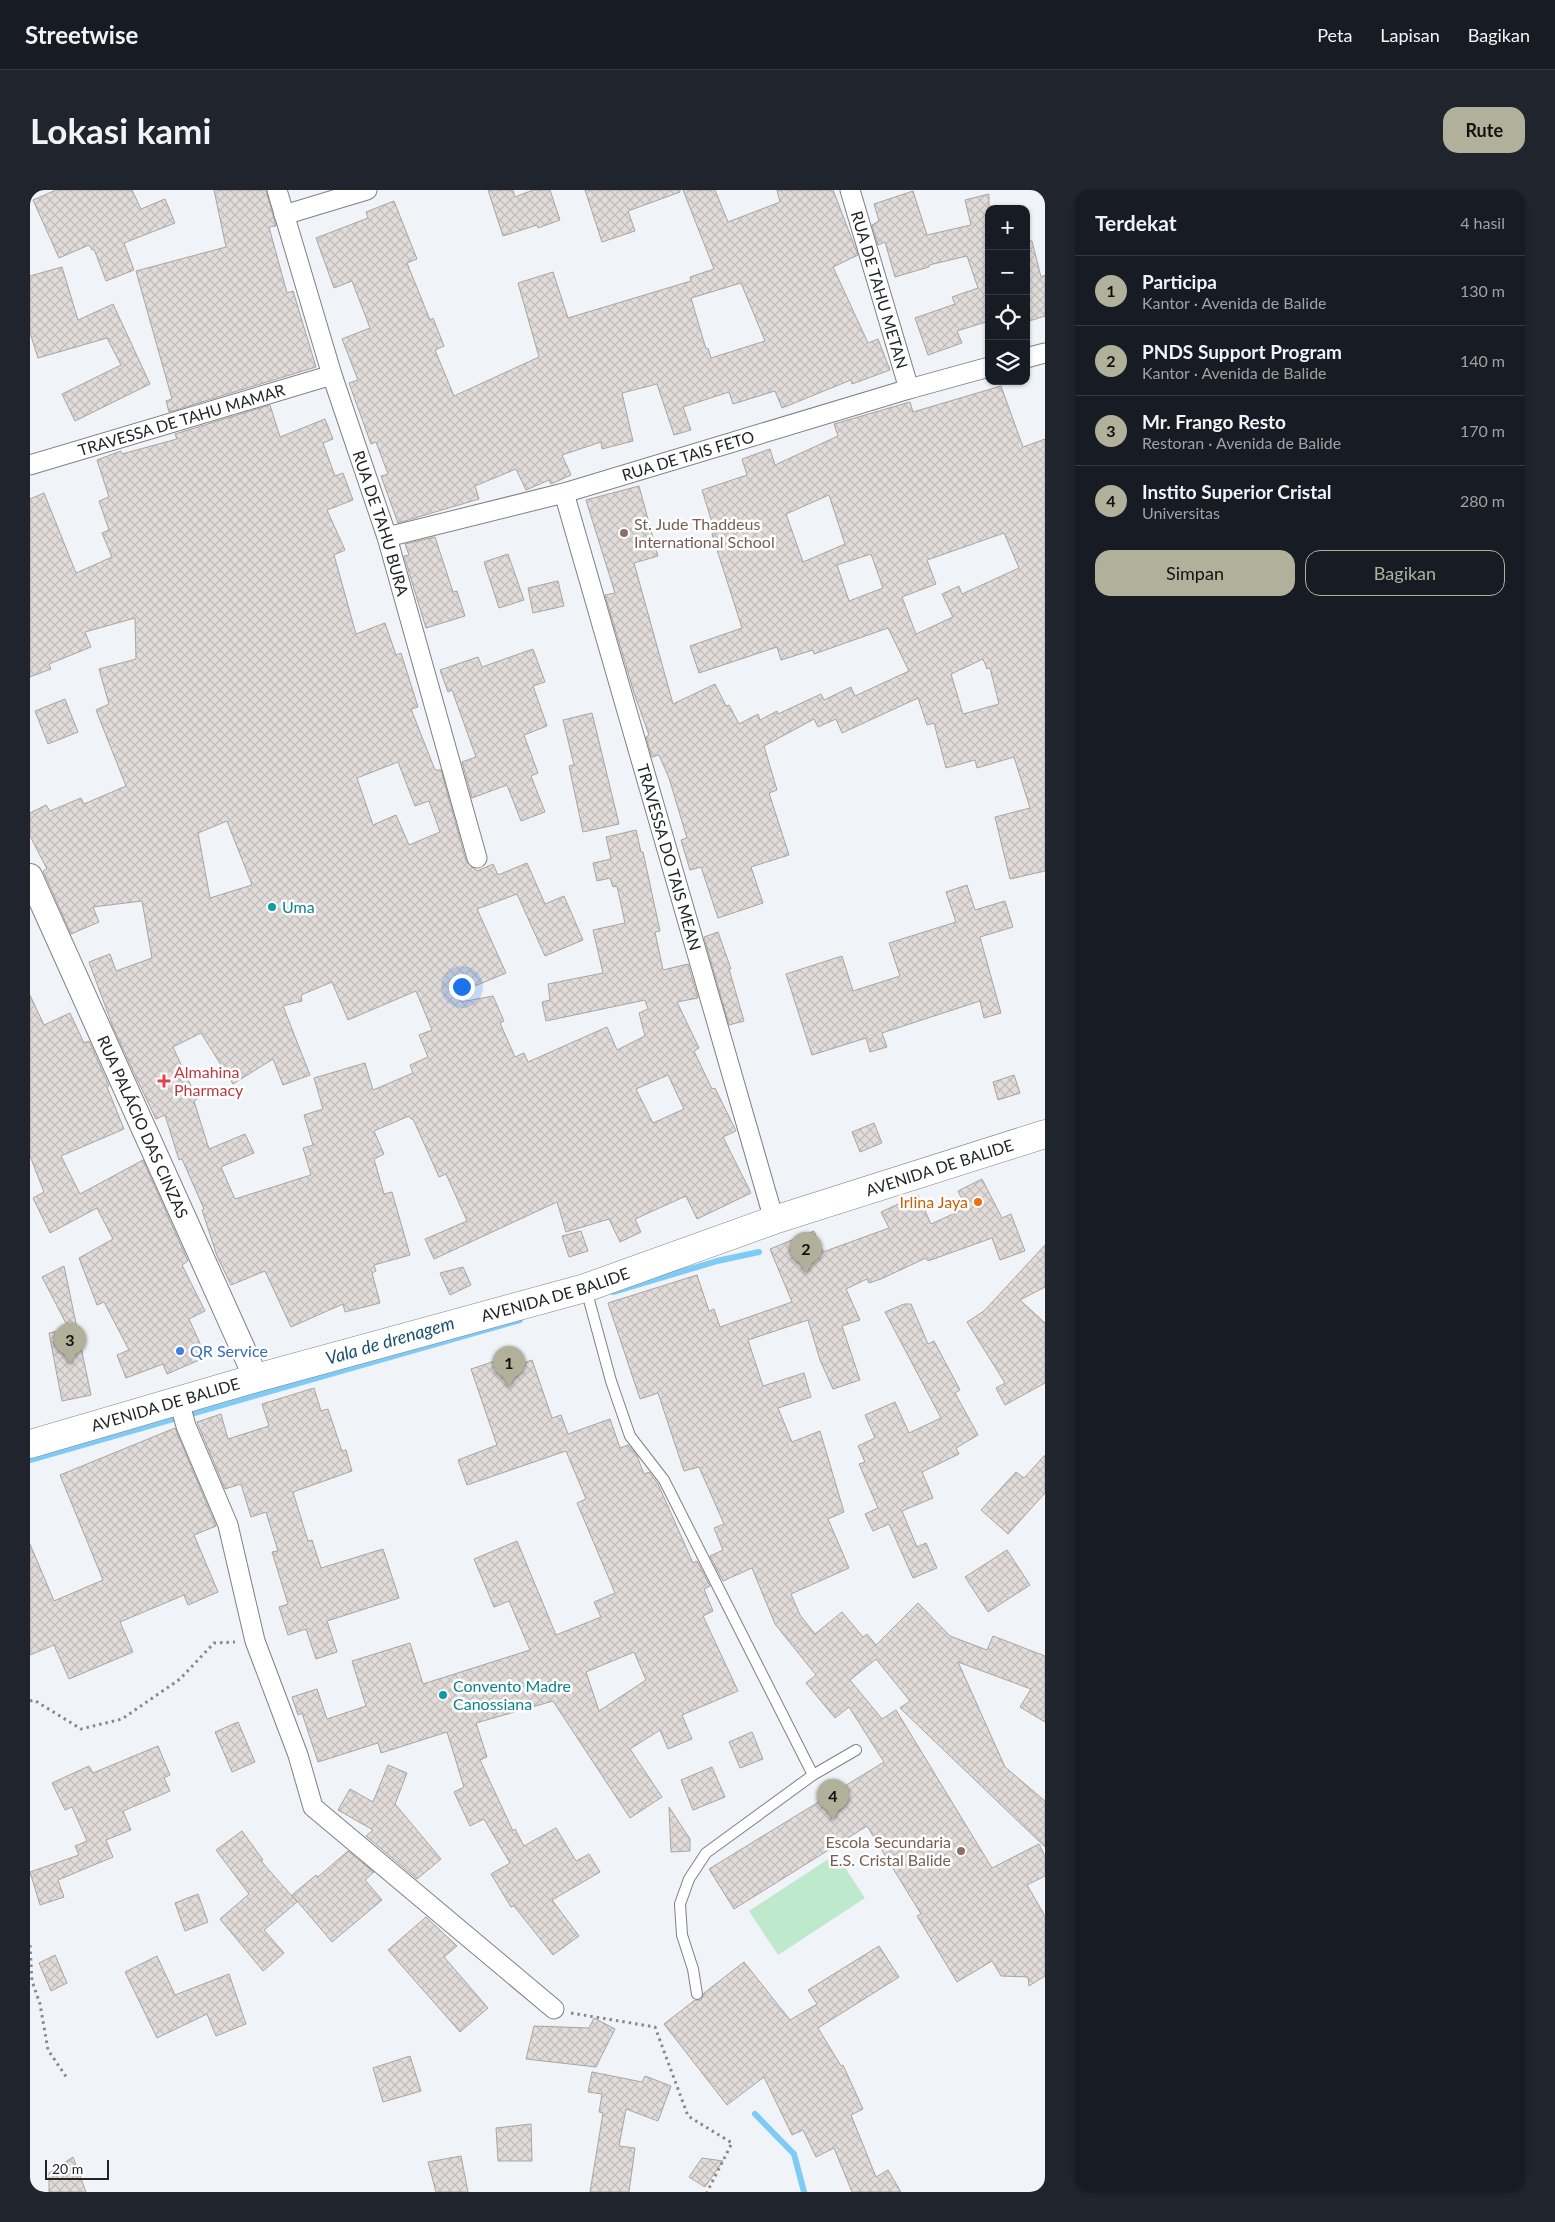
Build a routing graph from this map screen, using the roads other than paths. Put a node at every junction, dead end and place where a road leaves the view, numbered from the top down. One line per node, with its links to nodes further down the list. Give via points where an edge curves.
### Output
1 (277, 190): 4 (street, RUA DE TAHU BURA)
2 (367, 190): 4 (street)
3 (850, 190): 9 (street, RUA DE TAHU METAN)
4 (284, 215): 8 (street, RUA DE TAHU BURA)
5 (1045, 353): 6 (street)
6 (1030, 357)
7 (985, 369): 9 (street, RUA DE TAIS FETO)
8 (332, 375): 10 (street, TRAVESSA DE TAHU MAMAR); 12 (street, RUA DE TAHU BURA)
9 (909, 389): 11 (street, RUA DE TAIS FETO)
10 (30, 465)
11 (564, 493): 12 (street, RUA DE TAIS FETO); 16 (street, TRAVESSA DO TAIS MEAN)
12 (388, 537): 13 (street, RUA DE TAHU BURA)
13 (477, 858)
14 (30, 876): 18 (street, RUA PALÁCIO DAS CINZAS)
15 (1045, 1134): 16 (main road, AVENIDA DE BALIDE)
16 (774, 1220): 17 (main road, AVENIDA DE BALIDE)
17 (588, 1299): 18 (main road, AVENIDA DE BALIDE); 22 (lane, via 630,1436 664,1480)
18 (256, 1378): 19 (main road, AVENIDA DE BALIDE)
19 (182, 1412): 20 (main road, AVENIDA DE BALIDE); 24 (street, via 228,1524 254,1641 298,1756 313,1807)
20 (30, 1444)
21 (856, 1750): 22 (lane)
22 (812, 1775): 23 (lane, via 706,1853 690,1879 680,1904 682,1935 694,1969)
23 (697, 1994)
24 (554, 2009)

